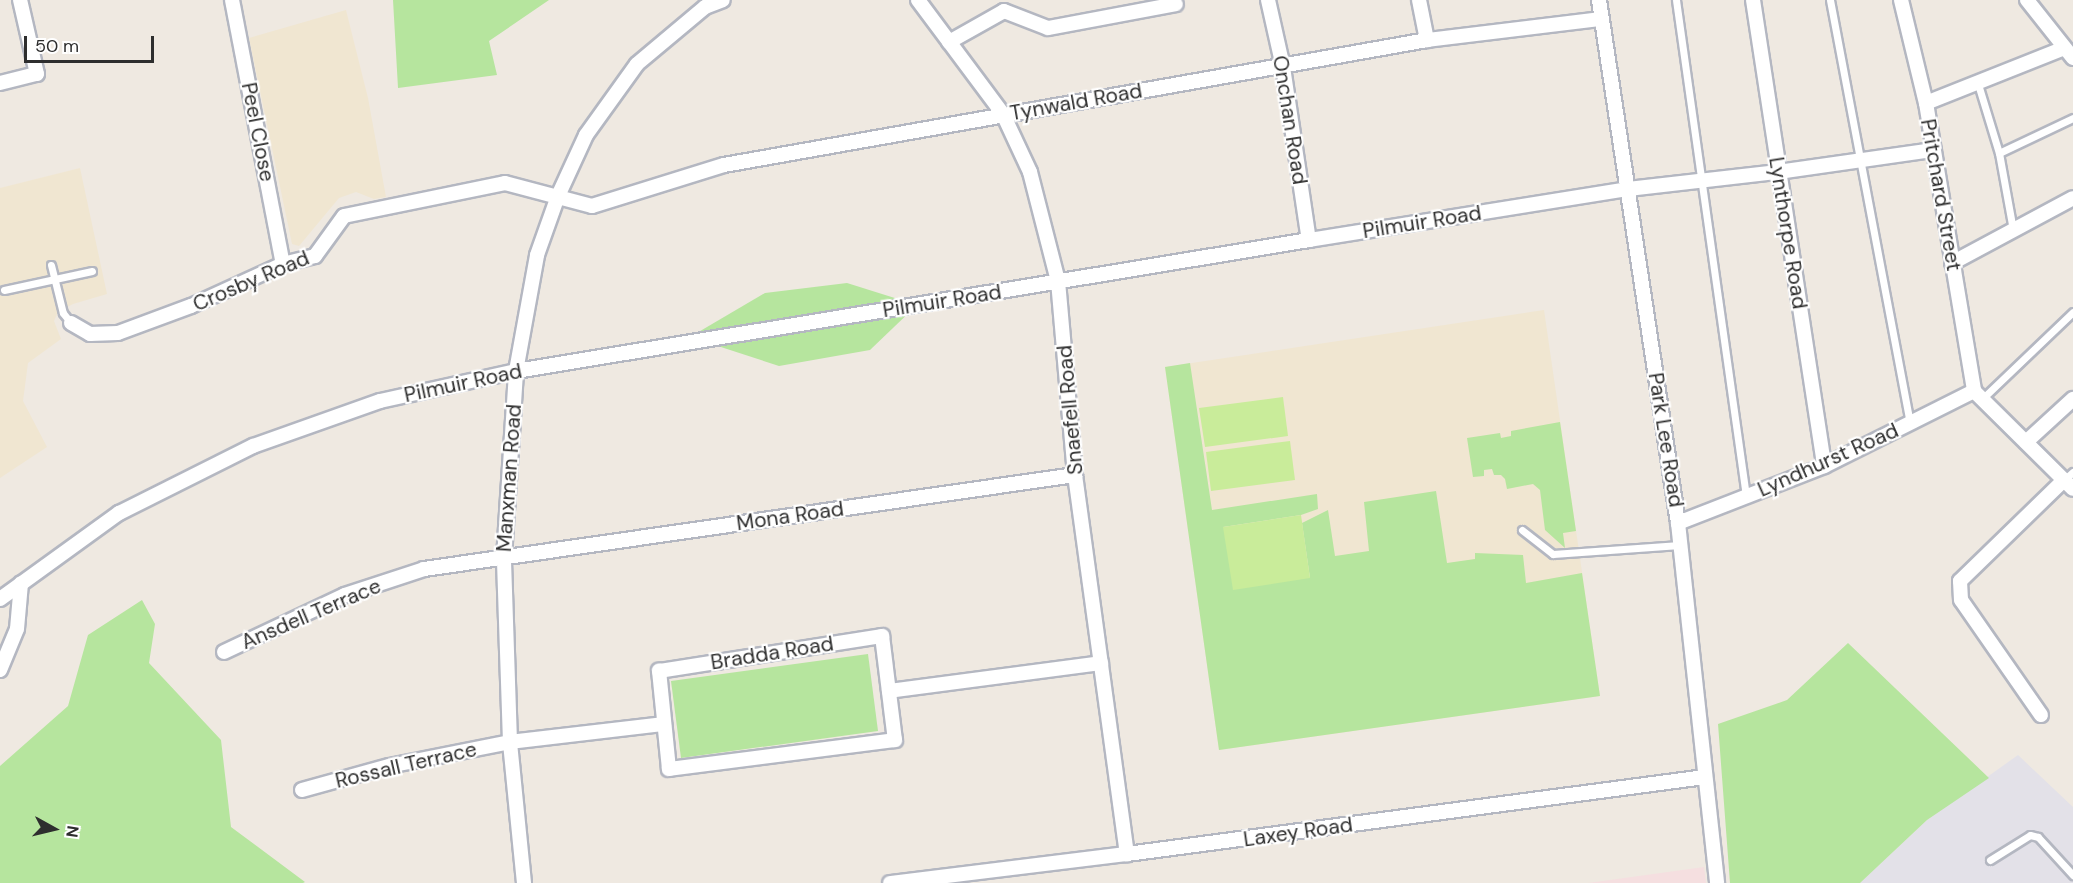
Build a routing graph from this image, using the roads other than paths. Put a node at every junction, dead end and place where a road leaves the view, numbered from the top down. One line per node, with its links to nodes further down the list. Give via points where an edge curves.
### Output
1 (20, 0): 19 (street, via 37,74)
2 (232, 0): 35 (street, Peel Close)
3 (723, 0): 30 (street, Manxman Road, via 705,7 637,64 586,135)
4 (918, 0): 16 (street, Snaefell Road)
5 (1268, 0): 18 (street, Onchan Road)
6 (1419, 0): 15 (street)
7 (1599, 0): 14 (street, Park Lee Road)
8 (1676, 0): 28 (lane)
9 (1753, 0): 27 (street, Lynthorpe Road)
10 (1830, 0): 26 (lane)
11 (1901, 0): 21 (street, Pritchard Street)
12 (2027, 0): 17 (street)
13 (1176, 4): 16 (street, via 1048,28 1004,11)
14 (1601, 19): 15 (street, Tynwald Road); 29 (street, Park Lee Road)
15 (1428, 40): 18 (street, Tynwald Road)
16 (949, 42): 22 (street, Snaefell Road)
17 (2069, 53): 20 (street)
18 (1283, 67): 22 (street, Tynwald Road); 33 (street, Onchan Road)
19 (0, 83)
20 (1978, 84): 21 (street); 25 (lane)
21 (1926, 104): 24 (street, Pritchard Street)
22 (1003, 114): 30 (street, Tynwald Road, via 724,165 592,206); 39 (street, Snaefell Road, via 1030,172)
23 (2073, 118): 25 (lane)
24 (1933, 150): 26 (street, Pilmuir Road); 34 (street, Pritchard Street)
25 (1999, 153): 32 (lane)
26 (1860, 160): 27 (street, Pilmuir Road); 46 (lane)
27 (1778, 172): 28 (street, Pilmuir Road); 48 (street, Lynthorpe Road)
28 (1700, 181): 29 (street, Pilmuir Road); 51 (lane)
29 (1628, 189): 33 (street, Pilmuir Road); 52 (street, Park Lee Road)
30 (558, 196): 35 (street, Crosby Road, via 505,183 344,216 315,256); 43 (street, Manxman Road, via 537,255)
31 (2073, 198): 32 (street)
32 (2013, 231): 34 (street)
33 (1309, 240): 39 (street, Pilmuir Road)
34 (1952, 263): 44 (street, Pritchard Street)
35 (283, 264): 42 (street, Crosby Road, via 191,306 118,333 90,334)
36 (51, 266): 38 (lane)
37 (92, 271): 38 (lane)
38 (55, 279): 40 (lane); 42 (lane, via 63,313)
39 (1058, 282): 43 (street, Pilmuir Road); 49 (street, Snaefell Road)
40 (4, 291)
41 (2073, 312): 44 (lane)
42 (71, 323)
43 (516, 371): 55 (street, Manxman Road); 56 (street, Pilmuir Road, via 380,401 253,446 119,513)
44 (1978, 394): 46 (street, Lyndhurst Road); 47 (street)
45 (2073, 399): 47 (street)
46 (1910, 423): 48 (street, Lyndhurst Road)
47 (2026, 442): 50 (street)
48 (1824, 466): 51 (street, Lyndhurst Road)
49 (1075, 475): 55 (street, Mona Road); 59 (street, Snaefell Road)
50 (2070, 480): 62 (street, via 1960,581 1961,600)
51 (1746, 496): 52 (street, Lyndhurst Road)
52 (1678, 523): 54 (street, Park Lee Road)
53 (1522, 530): 54 (lane, via 1553,554)
54 (1680, 545): 65 (street, Park Lee Road)
55 (504, 558): 58 (street, Ansdell Terrace, via 424,569 345,595); 64 (street, Manxman Road)
56 (21, 583): 57 (street, Pilmuir Road); 60 (street, via 17,629)
57 (0, 598)
58 (224, 652)
59 (1101, 663): 61 (street); 67 (street, Snaefell Road)
60 (0, 669)
61 (889, 691): 63 (street, Bradda Road, via 895,740 669,769); 63 (street, Bradda Road, via 882,636 659,671)
62 (2041, 715)
63 (664, 724): 64 (street)
64 (510, 742): 66 (street, Rossall Terrace, via 389,766); 70 (street, Manxman Road)
65 (1705, 777): 67 (street, Laxey Road); 72 (street, Park Lee Road)
66 (302, 789)
67 (1127, 854): 71 (street, Laxey Road)
68 (1990, 860): 69 (lane, via 2030,836 2038,837)
69 (2073, 875)
70 (524, 883)
71 (890, 883)
72 (1717, 883)

